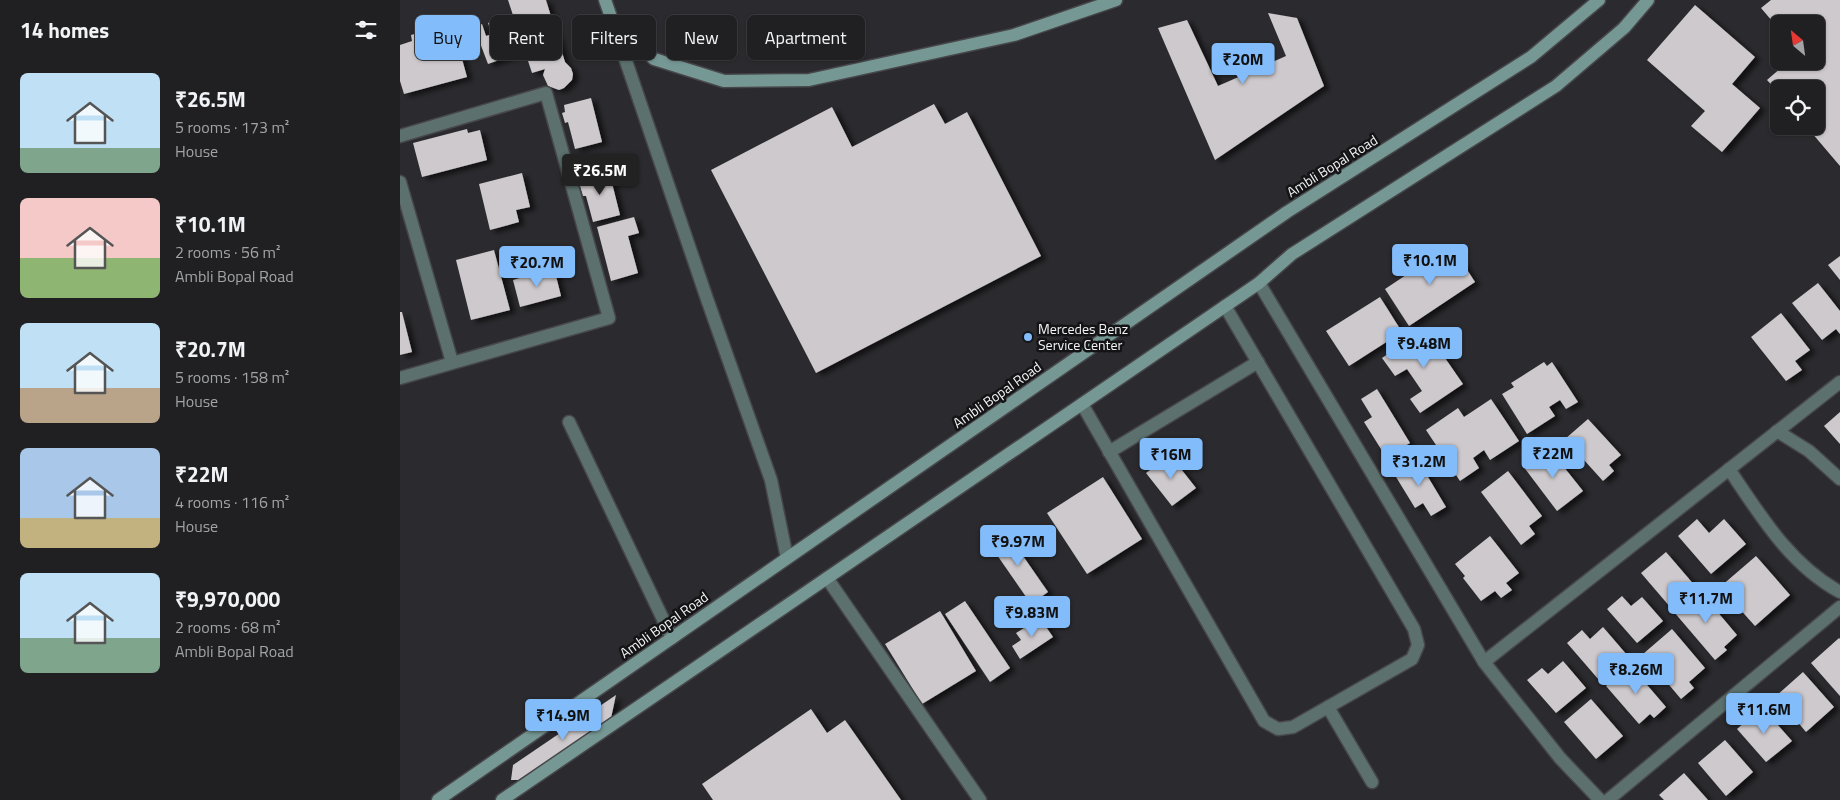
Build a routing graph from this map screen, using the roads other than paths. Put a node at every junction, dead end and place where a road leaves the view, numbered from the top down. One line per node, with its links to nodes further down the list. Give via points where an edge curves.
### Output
1 (604, 0): 5 (street)
2 (1116, 0): 7 (street, via 1014,35 809,80 724,81)
3 (1599, 0): 22 (street, Ambli Bopal Road, via 1531,57 1287,212)
4 (1648, 0): 10 (street, via 1624,28 1556,86 1292,254)
5 (610, 15)
6 (626, 60): 22 (street, via 771,480)
7 (656, 60)
8 (400, 136): 12 (street, via 546,93 609,318)
9 (400, 182): 12 (street)
10 (1259, 283): 11 (street); 27 (street)
11 (1225, 306): 13 (street); 16 (street)
12 (452, 362): 14 (street)
13 (1258, 362): 19 (street); 28 (street, via 1414,629 1418,645 1412,659)
14 (400, 378)
15 (1840, 382): 18 (street)
16 (1082, 404): 19 (street); 23 (street)
17 (569, 422): 26 (street)
18 (1777, 431): 20 (street); 21 (street, via 1809,451)
19 (1109, 452): 28 (street, via 1264,721 1278,729 1293,727)
20 (1729, 469): 24 (street, via 1779,540 1821,582); 27 (street)
21 (1840, 479)
22 (787, 558): 26 (street, Ambli Bopal Road)
23 (827, 578): 31 (street); 32 (street)
24 (1840, 592)
25 (1840, 608): 34 (street)
26 (672, 638): 30 (street, Ambli Bopal Road)
27 (1484, 662): 33 (street, via 1560,758)
28 (1328, 707): 29 (street)
29 (1372, 782)
30 (438, 800)
31 (502, 800)
32 (980, 800)
33 (1600, 800)
34 (1608, 800)

